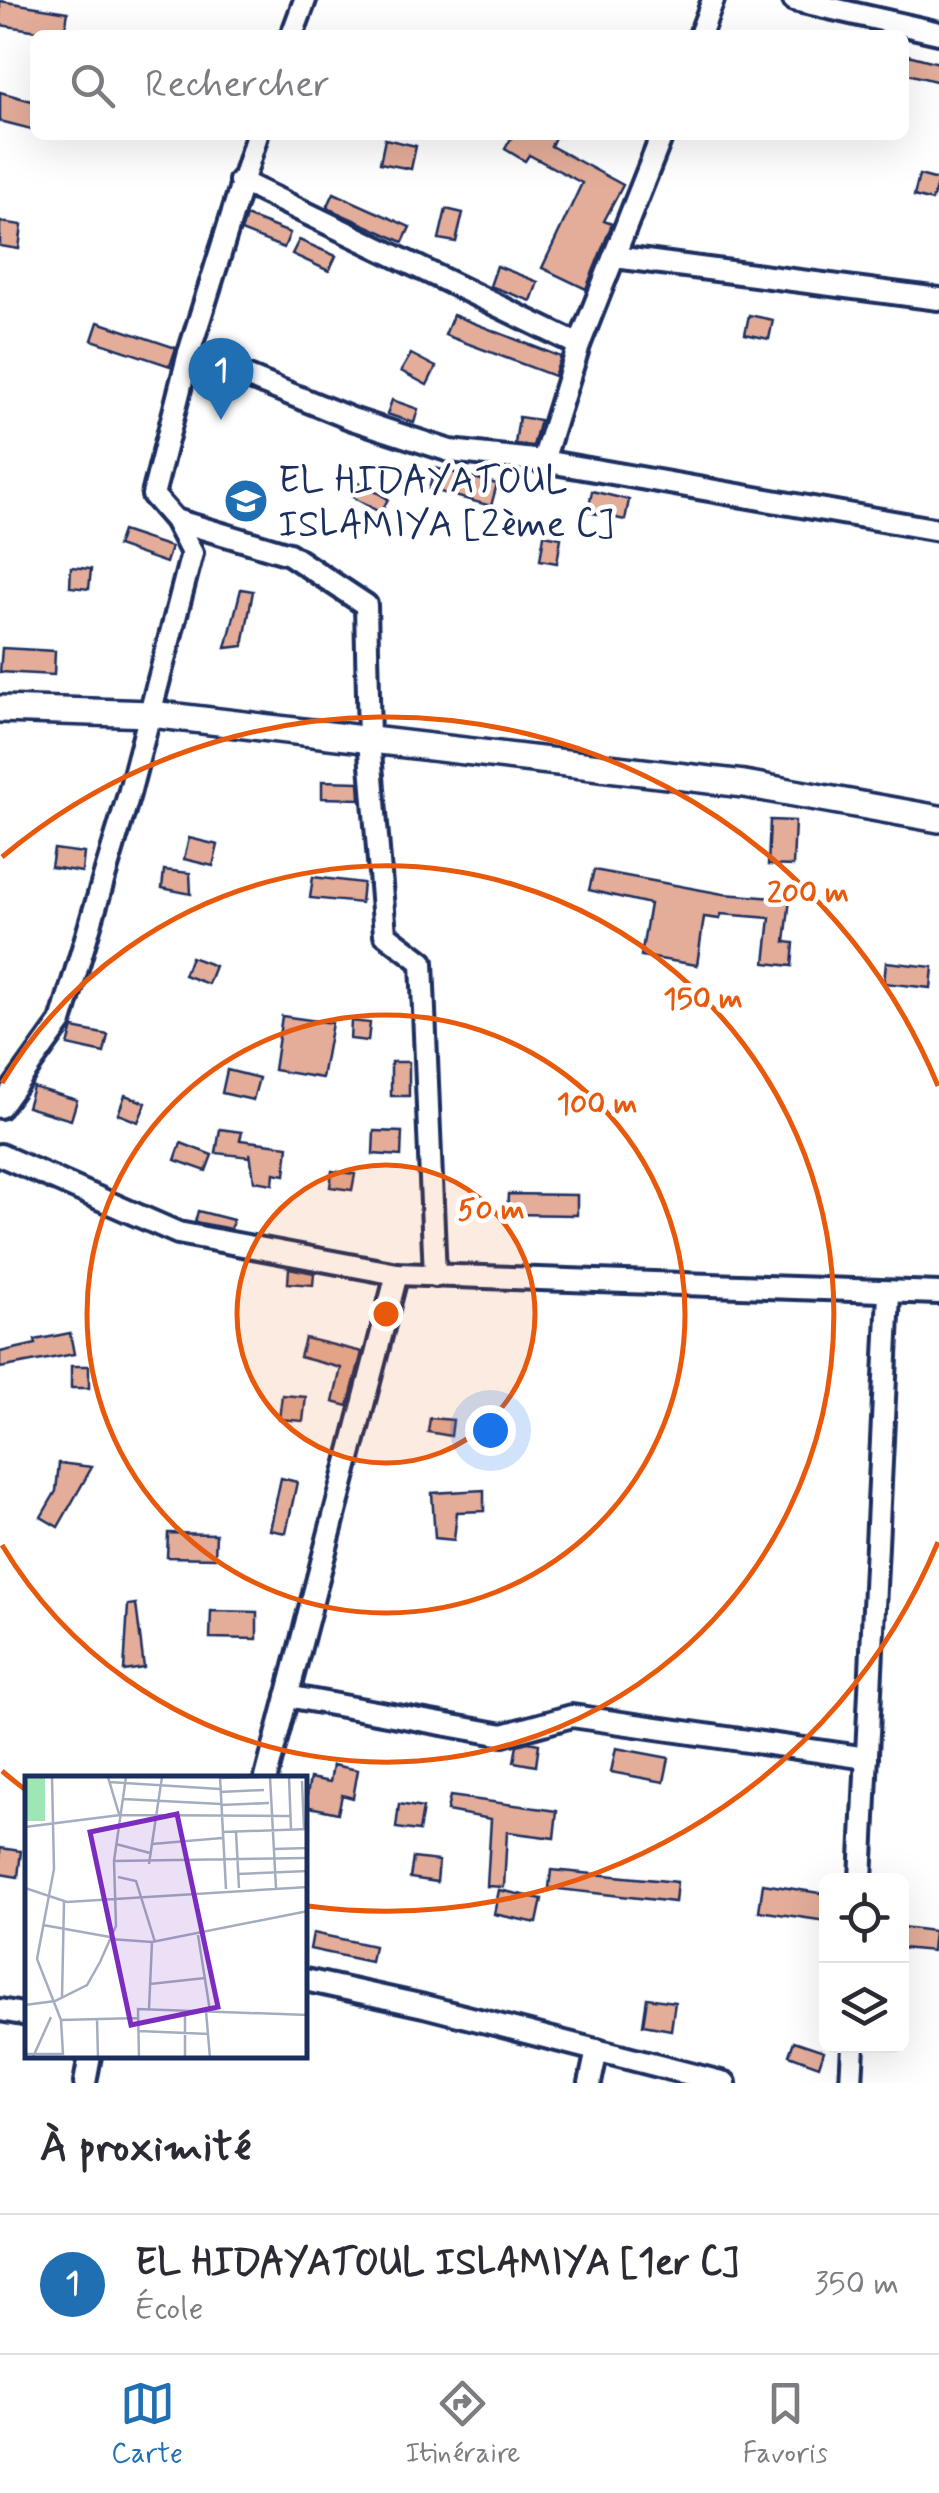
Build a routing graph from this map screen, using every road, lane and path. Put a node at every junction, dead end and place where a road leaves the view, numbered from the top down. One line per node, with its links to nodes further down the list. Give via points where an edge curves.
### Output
1 (305, 0): 4 (street)
2 (713, 0): 5 (street)
3 (794, 0): 6 (street)
4 (294, 30)
5 (702, 30)
6 (939, 33)
7 (254, 140): 9 (street)
8 (660, 140): 10 (street)
9 (240, 180): 12 (street); 13 (street)
10 (615, 256): 11 (street); 12 (street)
11 (939, 300)
12 (579, 346): 14 (street)
13 (190, 354): 14 (street, via 450,451); 15 (street, via 153,495)
14 (543, 462): 16 (street)
15 (175, 520): 18 (street, via 192,553); 19 (street, via 289,554 366,605)
16 (939, 530)
17 (0, 709): 18 (street)
18 (152, 714): 19 (street); 21 (street, via 61,1022)
19 (368, 740): 20 (street, via 744,784); 24 (street, via 385,934 422,962)
20 (939, 819)
21 (0, 1107)
22 (0, 1155): 23 (street, via 178,1233)
23 (397, 1274): 24 (street); 27 (street)
24 (435, 1276): 26 (street)
25 (939, 1293): 26 (street)
26 (889, 1294): 28 (street)
27 (287, 1696): 28 (street, via 503,1734 572,1716); 29 (street)
28 (867, 1758): 30 (street)
29 (267, 1776)
30 (861, 1873)
31 (308, 1981): 34 (street)
32 (0, 2010): 33 (street)
33 (25, 2014)
34 (598, 2050): 38 (street); 39 (street)
35 (853, 2053): 40 (street)
36 (90, 2058): 37 (street)
37 (85, 2083)
38 (590, 2083)
39 (725, 2083)
40 (852, 2083)

